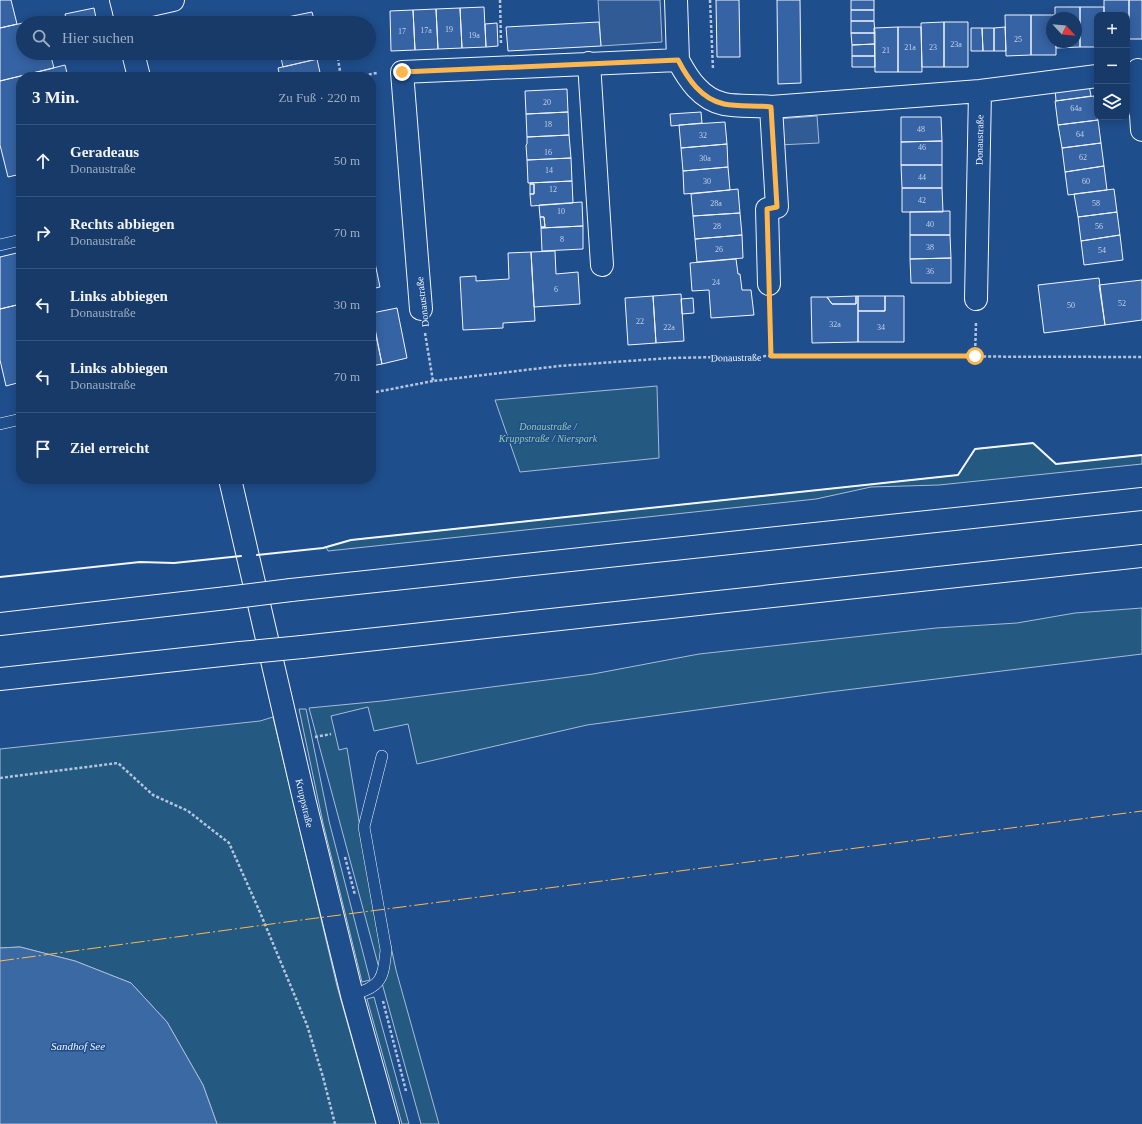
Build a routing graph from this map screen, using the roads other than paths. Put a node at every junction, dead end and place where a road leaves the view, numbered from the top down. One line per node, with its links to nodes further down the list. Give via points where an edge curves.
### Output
1 (173, 0): 3 (main road)
2 (676, 0): 5 (main road)
3 (124, 11)
4 (135, 60): 8 (main road)
5 (678, 60): 6 (main road, Donaustraße); 11 (main road, via 695,87 714,101)
6 (589, 63): 15 (main road); 18 (main road, Donaustraße, via 402,72)
7 (1136, 71): 12 (main road)
8 (138, 72)
9 (1094, 76): 10 (main road)
10 (980, 91): 11 (main road); 17 (main road, Donaustraße)
11 (771, 107): 16 (main road, via 777,207 767,209)
12 (1142, 130)
13 (16, 241): 14 (lane)
14 (0, 246)
15 (602, 265)
16 (769, 284)
17 (976, 299)
18 (421, 309)
19 (16, 420): 20 (lane)
20 (0, 424)
21 (231, 484): 27 (main road, Kruppstraße)
22 (1142, 499): 24 (main road, bridge, via 291,590)
23 (1142, 556): 25 (main road, bridge)
24 (0, 624)
25 (0, 679)
26 (382, 756): 27 (lane, via 364,826 386,950 384,968 378,983)
27 (352, 995): 28 (main road, Kruppstraße)
28 (388, 1124)

